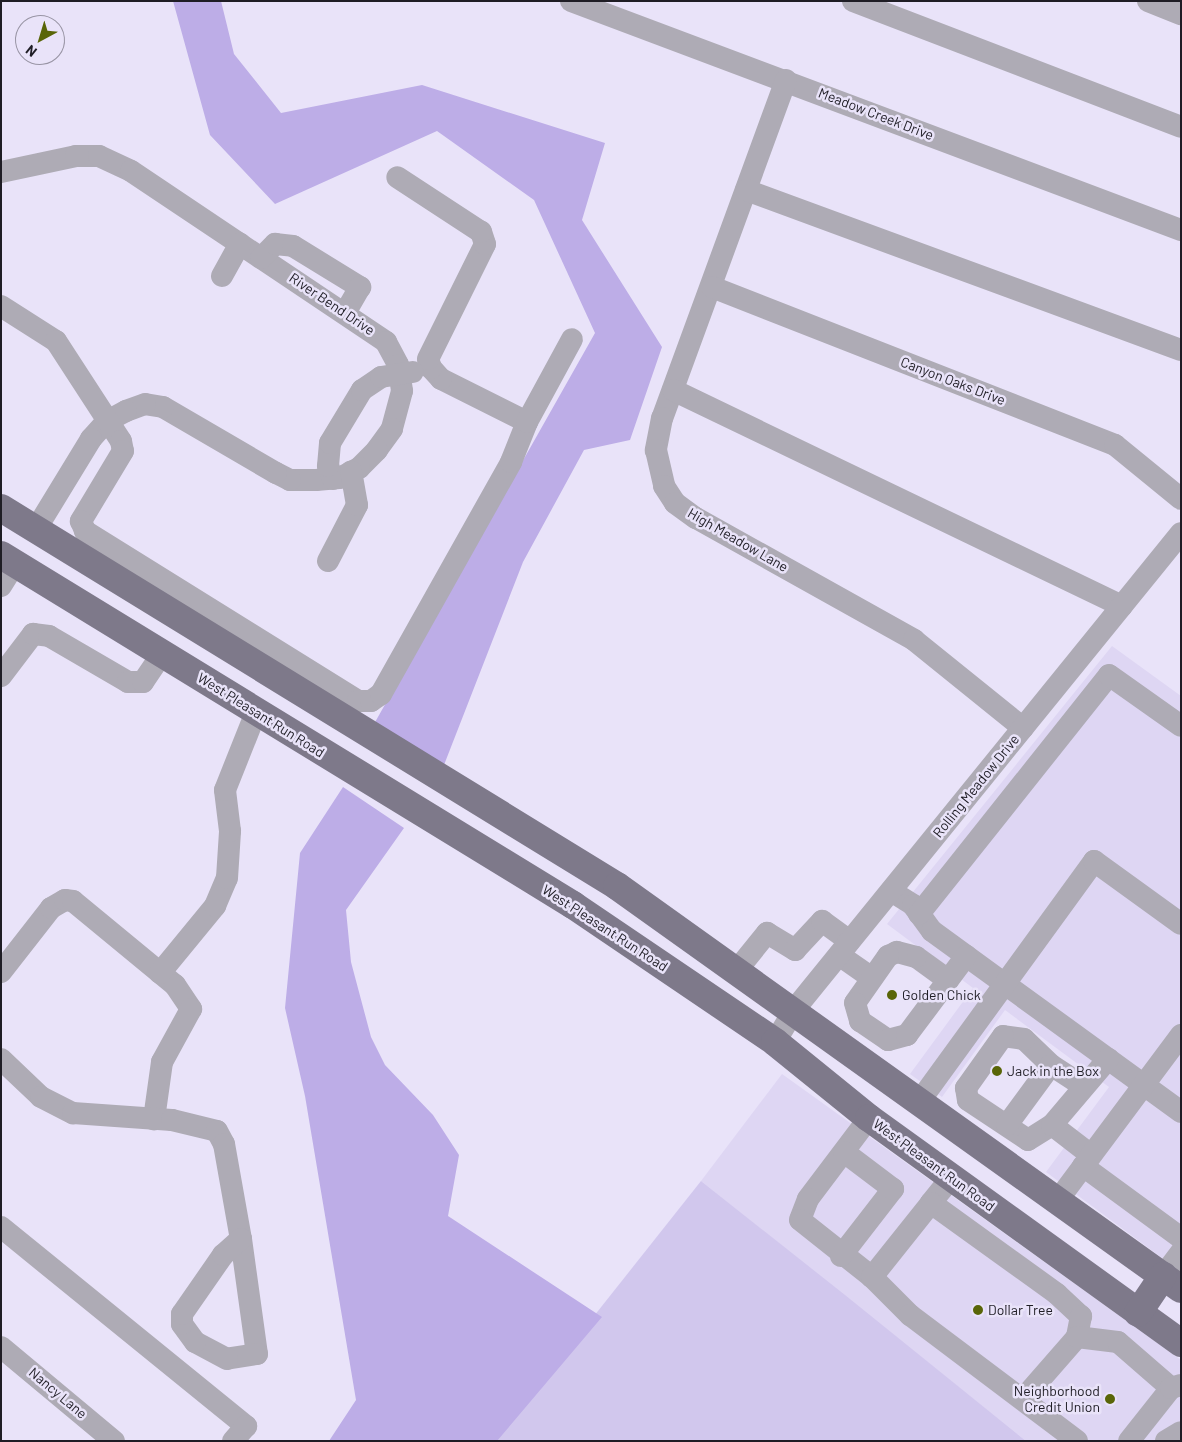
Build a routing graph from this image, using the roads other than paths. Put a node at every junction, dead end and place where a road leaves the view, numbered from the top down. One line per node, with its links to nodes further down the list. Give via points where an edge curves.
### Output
1 (571, 1): 5 (street, Meadow Creek Drive)
2 (853, 1): 6 (street)
3 (1148, 1): 4 (street)
4 (1181, 14)
5 (786, 80): 9 (street, High Meadow Lane); 10 (street, Meadow Creek Drive)
6 (1181, 127)
7 (1, 172): 11 (street, River Bend Drive, via 76,156 99,156 131,171)
8 (397, 177): 19 (street, via 481,232 485,244 428,359)
9 (746, 190): 14 (street, High Meadow Lane); 18 (street)
10 (1181, 230)
11 (240, 244): 12 (street, River Bend Drive); 13 (street)
12 (261, 258): 16 (street, River Bend Drive); 16 (street, via 275,244 293,246 360,287)
13 (222, 276)
14 (712, 287): 21 (street, High Meadow Lane); 25 (street, Canyon Oaks Drive, via 1114,445)
15 (1, 306): 22 (street, via 56,341)
16 (345, 313): 20 (street, River Bend Drive, via 386,342)
17 (572, 339): 23 (street)
18 (1181, 350)
19 (431, 368): 20 (street); 23 (street, via 441,379)
20 (399, 375): 24 (street, River Bend Drive, via 402,391 392,429); 24 (street, via 370,381 335,430 328,458)
21 (673, 390): 31 (street); 39 (street, High Meadow Lane, via 656,450 664,486 675,503 914,640)
22 (107, 421): 23 (street, via 123,451 84,513 81,521 84,531 358,701 371,701 381,694 511,462); 24 (street, via 146,404 163,407 290,480); 27 (street, via 91,439)
23 (528, 422)
24 (342, 475): 29 (street, via 357,504)
25 (1181, 499)
26 (1, 508): 27 (main road)
27 (36, 528): 30 (main road); 36 (main road)
28 (1181, 533): 31 (street, Rolling Meadow Drive)
29 (328, 562)
30 (6, 568): 32 (main road, West Pleasant Run Road)
31 (1122, 606): 33 (street, Rolling Meadow Drive)
32 (162, 654): 35 (street, via 143,682 128,682 49,636 32,634); 37 (main road, West Pleasant Run Road)
33 (1083, 654): 34 (street); 39 (street, Rolling Meadow Drive)
34 (1109, 675): 38 (street); 41 (street)
35 (1, 676)
36 (276, 679): 37 (main road); 45 (main road, via 551,845)
37 (256, 712): 47 (street, via 235,756 225,790 230,840 227,878 215,906); 53 (main road, West Pleasant Run Road, via 573,905)
38 (1181, 726)
39 (1023, 728): 40 (street, Rolling Meadow Drive)
40 (891, 891): 41 (street); 43 (street, Rolling Meadow Drive)
41 (919, 914): 44 (street, via 932,931)
42 (1181, 924): 50 (street, via 1094,861)
43 (845, 948): 45 (street, via 822,921 795,950 767,934); 48 (street); 51 (street, Rolling Meadow Drive)
44 (966, 956): 49 (street); 50 (street)
45 (737, 970): 51 (main road)
46 (1, 972): 47 (street, via 50,908 65,900 73,901)
47 (160, 973): 62 (street, via 184,994 192,1009 162,1062)
48 (872, 978): 49 (street, via 897,952 916,957); 49 (street, via 855,1002 860,1021 888,1040 907,1035)
49 (948, 980)
50 (1005, 984): 54 (street); 59 (street)
51 (794, 1010): 53 (street, Rolling Meadow Drive); 59 (main road)
52 (1181, 1035): 57 (street)
53 (775, 1042): 61 (main road, West Pleasant Run Road)
54 (1108, 1058): 57 (street); 58 (street)
55 (1, 1059): 62 (street, via 41,1097 63,1110)
56 (1051, 1065): 58 (street); 63 (street); 63 (street, via 1042,1052 1015,1034 1003,1036 966,1088 968,1100)
57 (1144, 1085): 60 (street); 66 (street)
58 (1083, 1086): 64 (street)
59 (919, 1102): 68 (main road)
60 (1181, 1112)
61 (869, 1118): 65 (street); 67 (main road, West Pleasant Run Road)
62 (154, 1119): 72 (street, via 198,1123 221,1136)
63 (1007, 1125): 64 (street, via 1028,1140)
64 (1052, 1125): 66 (street)
65 (844, 1152): 74 (street, via 808,1199 800,1220); 74 (street, via 893,1189)
66 (1087, 1160): 68 (street); 71 (street)
67 (951, 1178): 69 (street); 77 (main road, West Pleasant Run Road)
68 (1058, 1200): 76 (main road)
69 (931, 1203): 75 (street); 78 (street, via 1057,1294 1081,1316)
70 (1, 1227): 85 (street, via 246,1426)
71 (1181, 1238)
72 (241, 1239): 72 (street, via 212,1269 182,1314 182,1324 195,1342 227,1359 257,1354)
73 (1181, 1252): 76 (street)
74 (841, 1256): 75 (street)
75 (872, 1277): 83 (street, via 910,1316)
76 (1172, 1282): 77 (main road)
77 (1138, 1313): 79 (street); 80 (main road, West Pleasant Run Road)
78 (1077, 1337): 79 (street); 83 (street)
79 (1118, 1342): 82 (street)
80 (1181, 1344)
81 (1, 1347): 86 (street, Nancy Lane)
82 (1176, 1386): 88 (street)
83 (1023, 1399): 87 (street)
84 (1181, 1432): 89 (street)
85 (235, 1439)
86 (114, 1441)
87 (1076, 1441)
88 (1129, 1441)
89 (1166, 1441)

